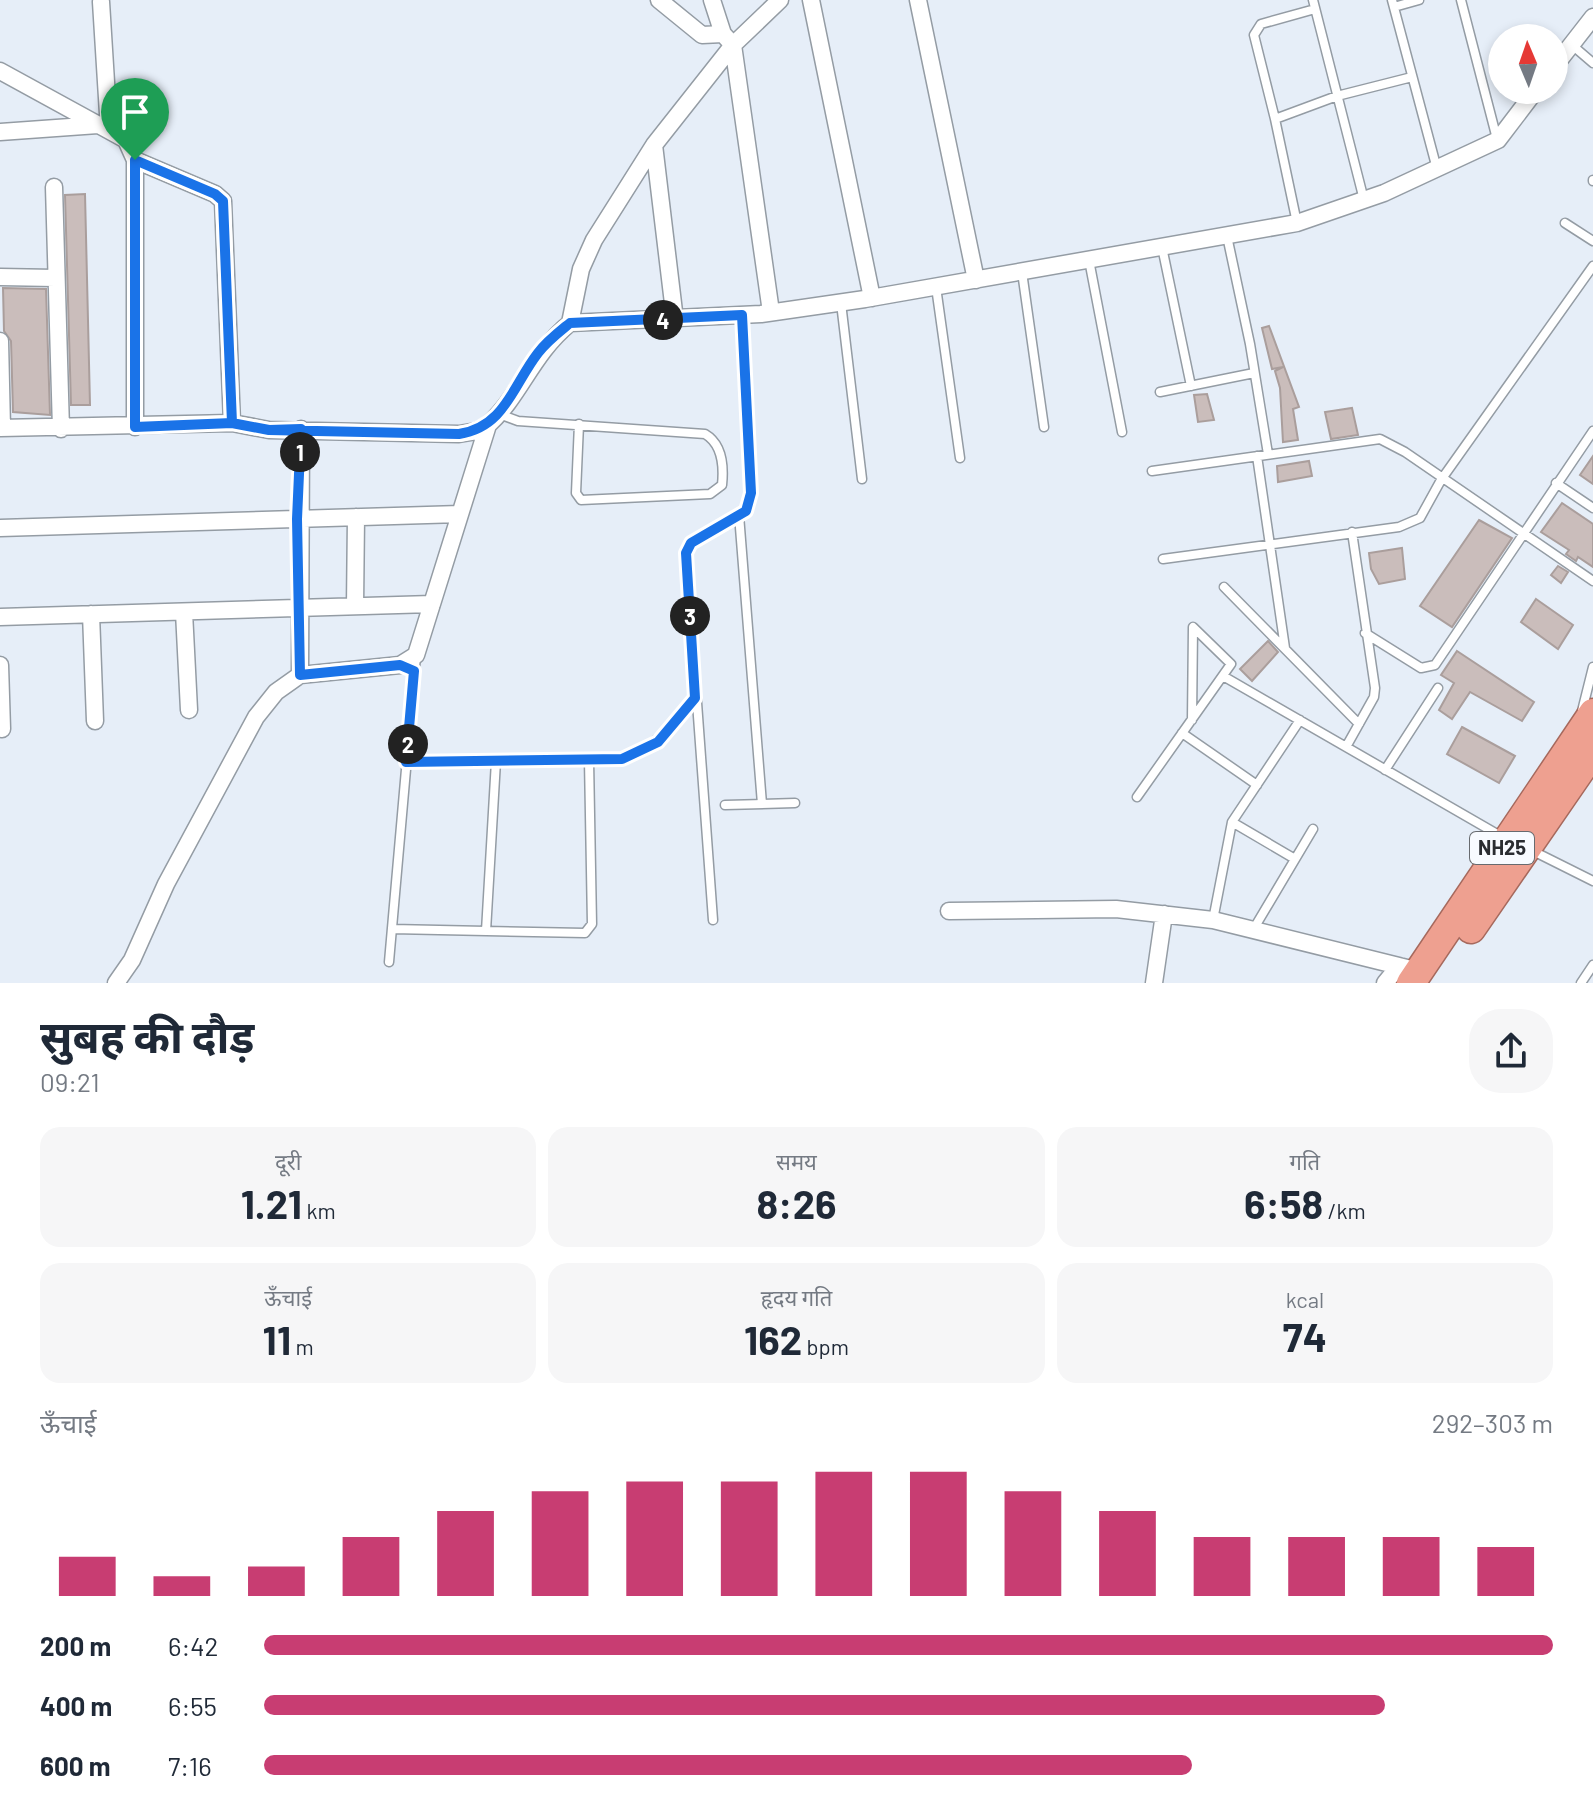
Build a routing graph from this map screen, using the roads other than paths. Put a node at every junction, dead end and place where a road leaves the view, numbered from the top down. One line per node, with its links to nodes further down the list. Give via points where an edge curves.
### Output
1 (659, 0): 12 (street, via 702,35)
2 (712, 0): 12 (street)
3 (780, 0): 12 (street)
4 (811, 0): 41 (street)
5 (918, 0): 39 (street)
6 (1419, 0): 10 (lane)
7 (1461, 0): 23 (lane)
8 (101, 2): 21 (street)
9 (1314, 4): 18 (lane); 20 (lane, via 1261,24 1254,35)
10 (1393, 4): 17 (lane)
11 (1593, 17): 13 (street)
12 (728, 39): 24 (street); 43 (street)
13 (1572, 44): 14 (street); 15 (lane)
14 (1568, 49)
15 (1593, 63)
16 (0, 71): 21 (street)
17 (1412, 77): 18 (lane); 26 (lane)
18 (1337, 96): 20 (lane); 28 (lane)
19 (1525, 104): 23 (street)
20 (1275, 119): 29 (lane)
21 (104, 128): 22 (street); 25 (street, via 126,140)
22 (0, 132)
23 (1498, 140): 26 (street)
24 (654, 145): 45 (street); 46 (street, via 594,240 581,269)
25 (135, 160): 52 (street, via 223,201); 54 (street)
26 (1437, 169): 28 (street)
27 (54, 187): 38 (street)
28 (1364, 200): 29 (street)
29 (1297, 223): 31 (street)
30 (1565, 223): 32 (lane)
31 (1227, 235): 33 (street); 48 (lane)
32 (1593, 241)
33 (1162, 247): 34 (street); 49 (lane)
34 (1089, 259): 36 (street); 60 (lane)
35 (1593, 266): 66 (lane)
36 (1022, 271): 39 (street); 55 (lane)
37 (0, 277): 38 (street)
38 (55, 278): 57 (street)
39 (976, 280): 40 (street)
40 (936, 287): 41 (street); 63 (lane)
41 (872, 298): 42 (street)
42 (841, 303): 43 (street); 65 (lane)
43 (771, 312): 44 (street)
44 (742, 315): 45 (street); 70 (lane, via 751,493 746,511)
45 (675, 320): 46 (street)
46 (570, 323): 51 (street, via 538,354)
47 (0, 341): 56 (street)
48 (1254, 373): 49 (lane); 61 (lane)
49 (1191, 386): 50 (lane)
50 (1160, 392)
51 (494, 420): 53 (lane); 58 (street, via 459,434); 69 (street)
52 (232, 423): 54 (street); 58 (street)
53 (579, 424): 53 (lane, via 705,434 714,439 721,459 722,485 710,494 581,500 576,493)
54 (135, 427): 57 (street)
55 (1044, 427)
56 (1, 428): 57 (street)
57 (61, 429)
58 (301, 429): 72 (street)
59 (1593, 431): 67 (lane)
60 (1122, 432)
61 (1268, 454): 62 (lane); 66 (lane, via 1380,439)
62 (1257, 456): 64 (lane); 76 (lane)
63 (960, 458)
64 (1152, 471)
65 (862, 479)
66 (1441, 480): 74 (lane, via 1420,518 1409,525); 75 (lane)
67 (1556, 483): 68 (lane); 75 (lane)
68 (1593, 508)
69 (460, 514): 71 (street); 80 (street)
70 (739, 515): 94 (lane, via 691,543 686,553); 112 (lane)
71 (356, 517): 72 (street); 81 (street)
72 (297, 519): 73 (street); 82 (street)
73 (0, 528)
74 (1352, 532): 76 (lane); 86 (lane)
75 (1521, 533): 78 (lane); 86 (lane, via 1435,665 1421,668)
76 (1270, 544): 77 (lane); 87 (lane)
77 (1163, 559)
78 (1593, 581)
79 (1224, 587): 87 (lane)
80 (432, 604): 81 (street); 88 (street)
81 (355, 606): 82 (street)
82 (299, 608): 83 (street); 91 (street)
83 (184, 612): 84 (street); 95 (street)
84 (91, 614): 85 (street); 99 (street)
85 (0, 617)
86 (1365, 633): 100 (lane, via 1375,688)
87 (1285, 648): 100 (lane)
88 (410, 664): 91 (street); 107 (lane)
89 (0, 665): 101 (street)
90 (1593, 667): 103 (lane)
91 (300, 675): 130 (street, via 276,692 256,717)
92 (1223, 676): 97 (lane); 97 (lane, via 1231,664 1193,627); 98 (lane)
93 (1438, 688): 108 (lane)
94 (695, 698): 105 (lane, via 645,751 622,759); 121 (lane)
95 (189, 710)
96 (1593, 713): 103 (highway, NH25)
97 (1192, 720): 102 (lane)
98 (1300, 720): 104 (lane); 109 (lane)
99 (95, 721)
100 (1359, 724): 104 (lane)
101 (2, 729)
102 (1182, 733): 109 (lane); 110 (lane)
103 (1584, 746): 116 (highway, NH25)
104 (1346, 747): 108 (lane)
105 (589, 760): 106 (lane); 125 (lane, via 589,929 576,935)
106 (496, 761): 107 (lane); 125 (lane)
107 (406, 762): 123 (lane)
108 (1385, 770): 116 (lane)
109 (1257, 785): 114 (lane)
110 (1137, 797)
111 (795, 803): 112 (lane)
112 (762, 804): 113 (lane)
113 (725, 805)
114 (1232, 822): 117 (lane); 122 (lane)
115 (1313, 829): 117 (lane)
116 (1518, 844): 118 (lane); 128 (highway, NH25)
117 (1295, 859): 124 (lane)
118 (1593, 881)
119 (949, 911): 120 (street, via 1102,909)
120 (1164, 914): 122 (street); 129 (street)
121 (713, 920)
122 (1213, 920): 124 (street)
123 (392, 929): 125 (lane); 126 (lane)
124 (1253, 930): 128 (street)
125 (486, 931)
126 (389, 962)
127 (1593, 965): 132 (lane)
128 (1416, 976): 131 (street)
129 (1159, 980)
130 (116, 983)
131 (1385, 983)
132 (1581, 983)

